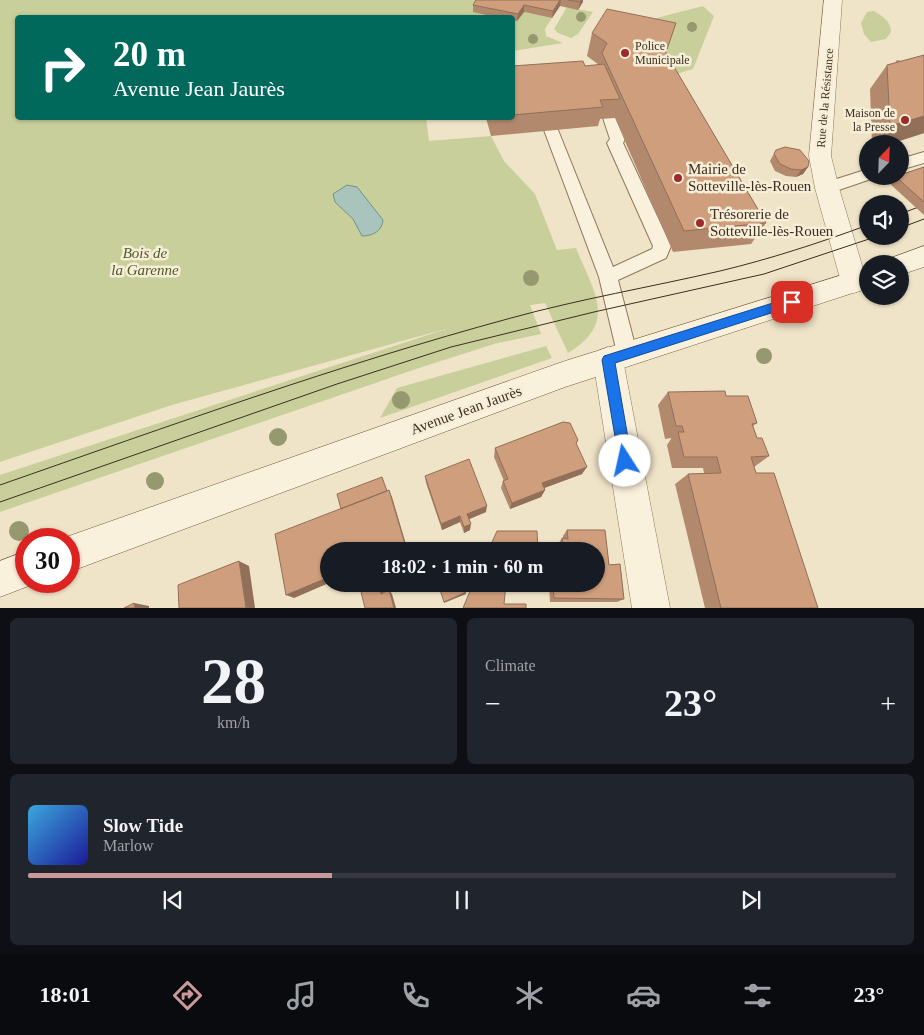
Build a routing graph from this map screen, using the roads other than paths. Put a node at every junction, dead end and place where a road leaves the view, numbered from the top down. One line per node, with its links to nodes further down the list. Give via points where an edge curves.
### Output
1 (833, 0): 7 (street, Rue de la Résistance, via 820,156)
2 (610, 118): 11 (lane, via 618,139 615,143 662,246 660,253)
3 (551, 130): 11 (lane)
4 (924, 157): 5 (lane)
5 (909, 161)
6 (859, 177): 7 (lane)
7 (826, 188): 10 (street, Rue de la Résistance)
8 (924, 256): 9 (street)
9 (909, 262)
10 (859, 274)
11 (608, 278): 13 (lane)
12 (859, 280): 13 (street, Avenue Jean Jaurès)
13 (618, 357): 14 (street, Avenue Jean Jaurès); 17 (street)
14 (80, 550)
15 (15, 573): 16 (street)
16 (0, 579)
17 (651, 608)

